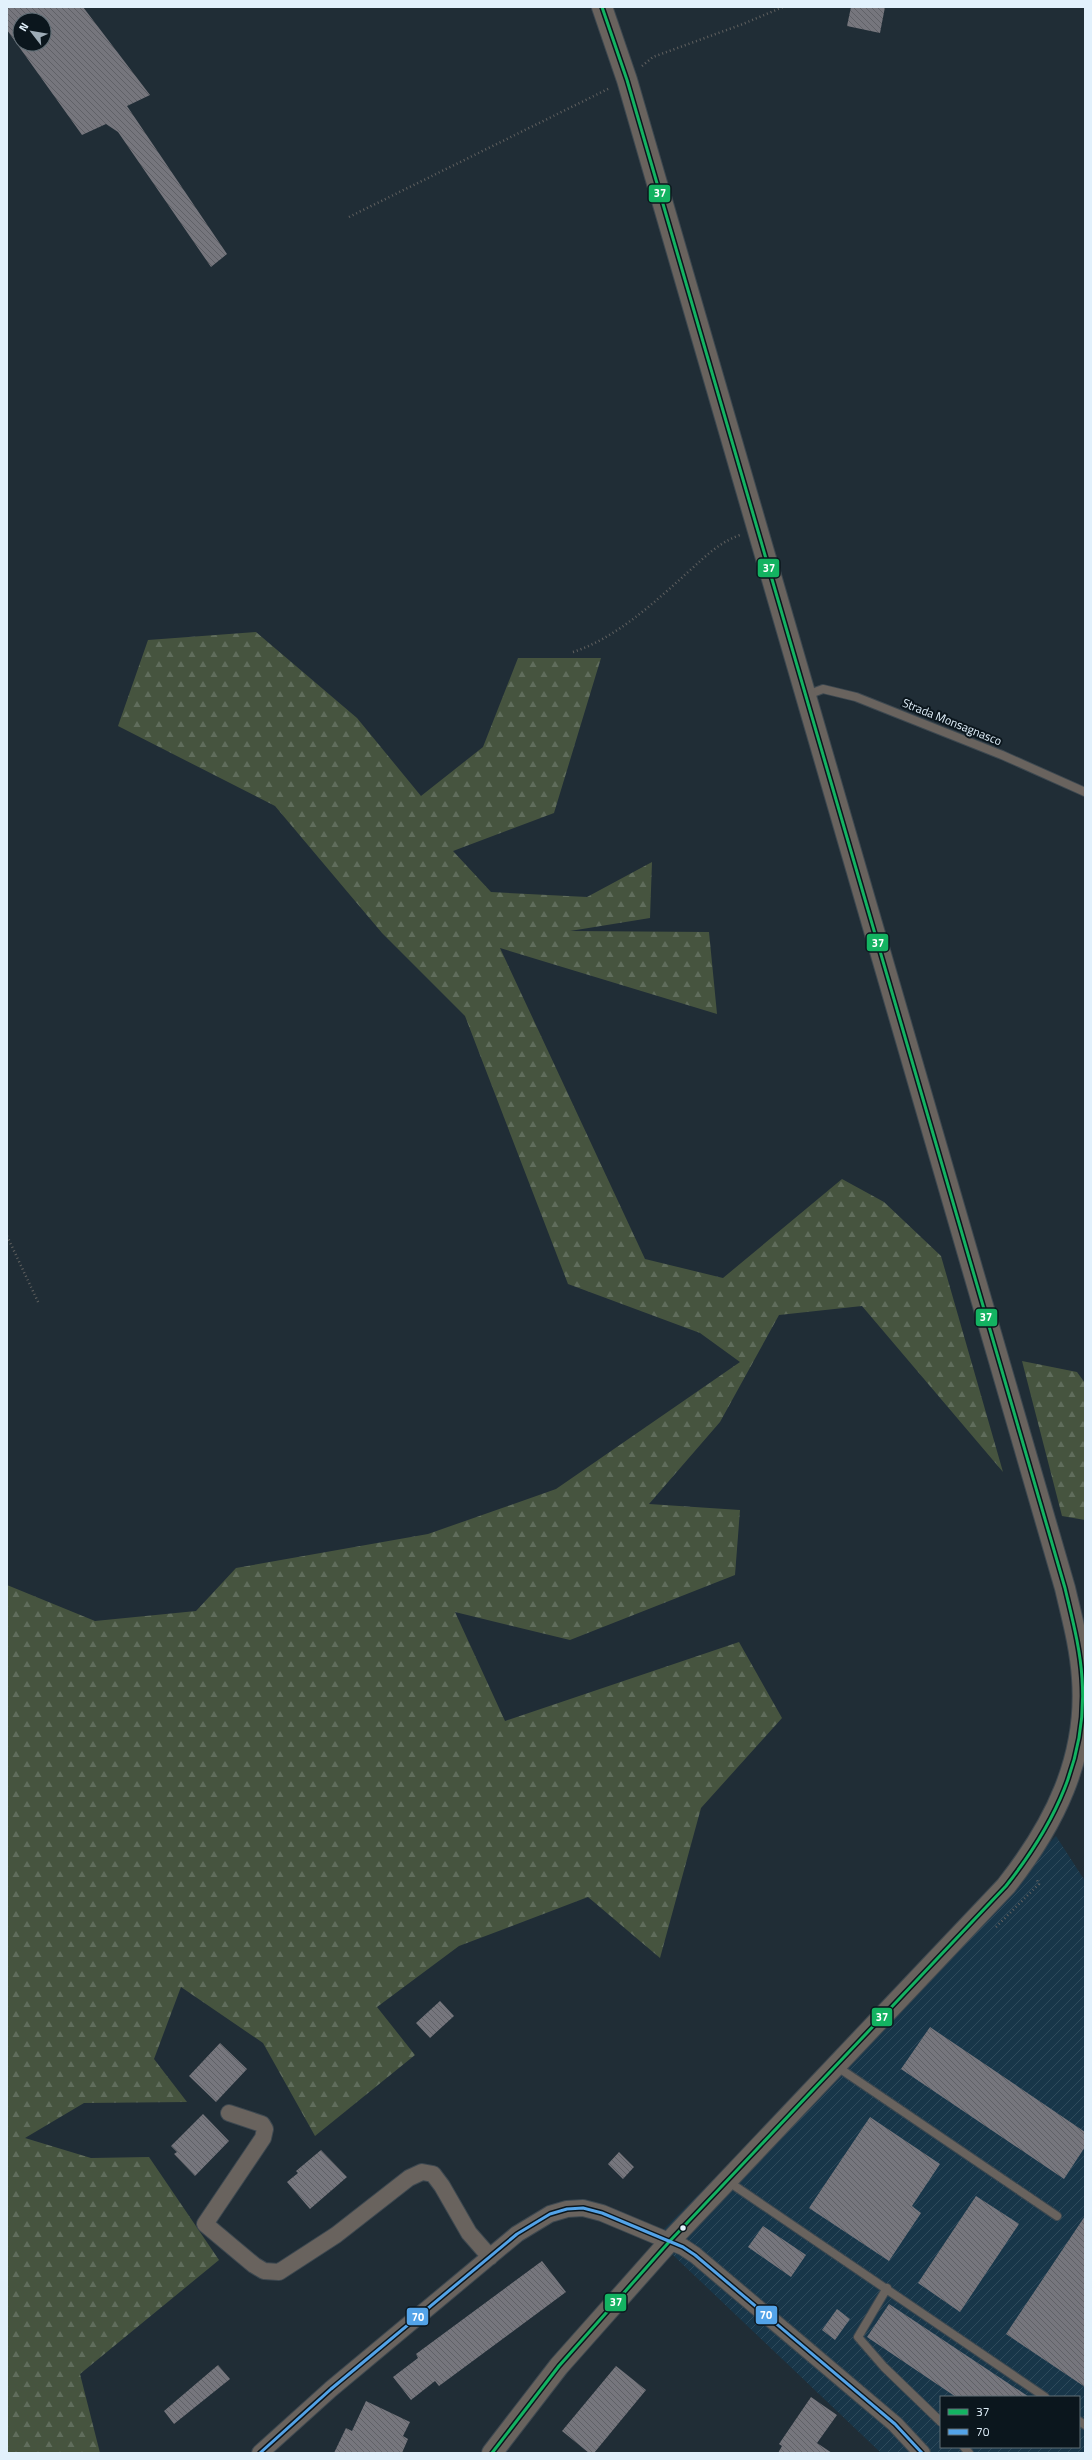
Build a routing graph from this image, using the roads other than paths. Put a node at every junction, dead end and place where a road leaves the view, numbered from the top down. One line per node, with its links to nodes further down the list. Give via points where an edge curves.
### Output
1 (602, 7): 2 (street, via 627,80)
2 (807, 695): 3 (lane, Strada Monsagnasco, via 824,689 856,697 1002,755); 4 (street, via 1065,1588 1082,1679 1081,1721 1073,1765 1049,1825 1006,1886)
3 (1085, 792)
4 (835, 2065): 6 (street); 7 (lane)
5 (229, 2113): 9 (street, via 262,2124 265,2129 263,2138 205,2224 264,2271 279,2272 336,2235 409,2178 422,2172 433,2174 438,2180 468,2233)
6 (726, 2180): 8 (street); 10 (lane)
7 (1057, 2216)
8 (668, 2242): 9 (street, via 602,2213 583,2208 567,2209 550,2214 517,2234); 14 (street, via 559,2366); 15 (street, via 695,2255 895,2424)
9 (490, 2257): 13 (street, via 331,2389)
10 (887, 2288): 11 (lane); 12 (lane, via 858,2337 879,2362)
11 (1044, 2396)
12 (940, 2421)
13 (260, 2453)
14 (492, 2453)
15 (922, 2453)

